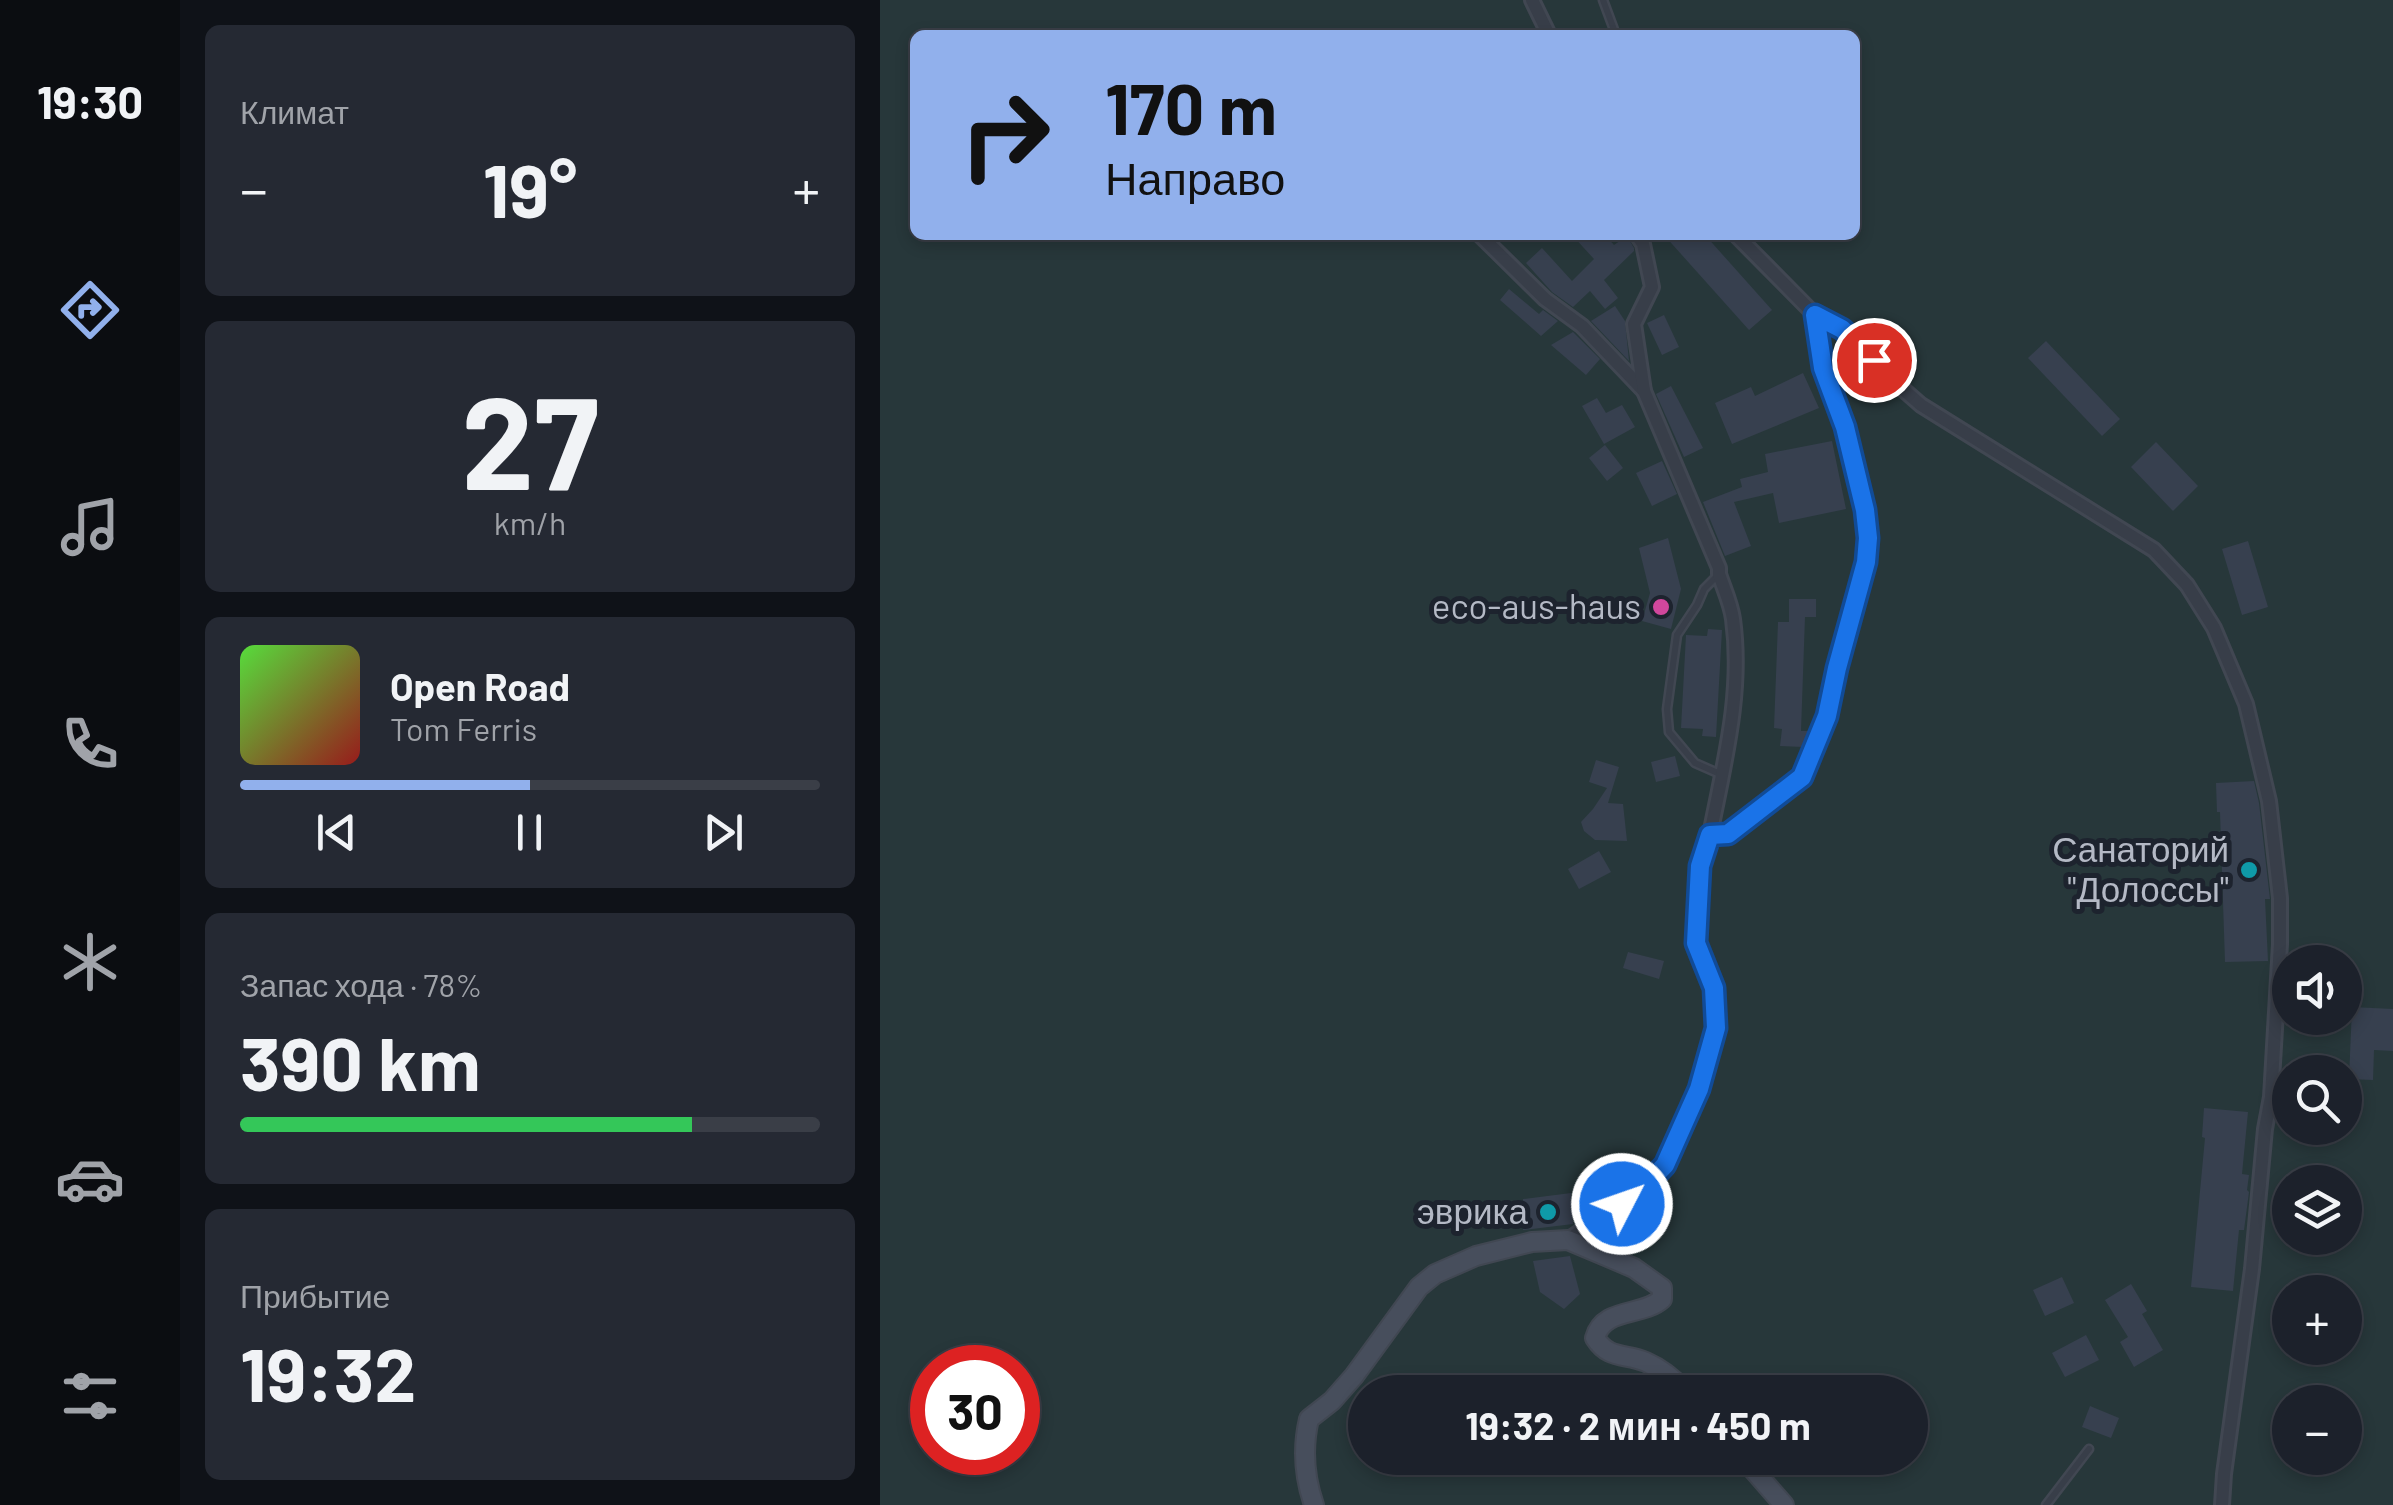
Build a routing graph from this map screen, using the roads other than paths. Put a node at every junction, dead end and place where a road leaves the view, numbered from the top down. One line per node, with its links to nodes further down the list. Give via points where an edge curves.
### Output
1 (1532, 0): 3 (street)
2 (1602, 0): 4 (lane)
3 (1547, 30)
4 (1614, 30)
5 (1485, 240): 9 (street)
6 (1640, 240): 9 (street, via 1652,287 1634,324)
7 (1741, 240): 8 (street)
8 (1815, 315): 12 (street, via 1823,368 1865,510 1866,562 1827,716 1802,777 1728,834); 20 (street, via 1842,329 1921,405 2154,550 2214,628 2246,704 2269,801 2280,944 2271,1097)
9 (1644, 391): 10 (street)
10 (1719, 574): 11 (street, via 1736,658); 11 (lane, via 1676,635 1667,709 1670,732 1695,763)
11 (1722, 774): 12 (street)
12 (1710, 835): 13 (street, via 1700,866 1696,943 1714,988 1716,1028 1699,1089 1665,1165)
13 (1568, 1240): 14 (street, via 1634,1268 1662,1288 1658,1303 1610,1318 1595,1338 1609,1354 1634,1357); 17 (street, via 1476,1256 1419,1286 1354,1376 1309,1419 1303,1452)
14 (1667, 1375)
15 (2088, 1448): 19 (lane)
16 (1758, 1475): 18 (street)
17 (1314, 1505)
18 (1784, 1505)
19 (2046, 1505)
20 (2222, 1505)

